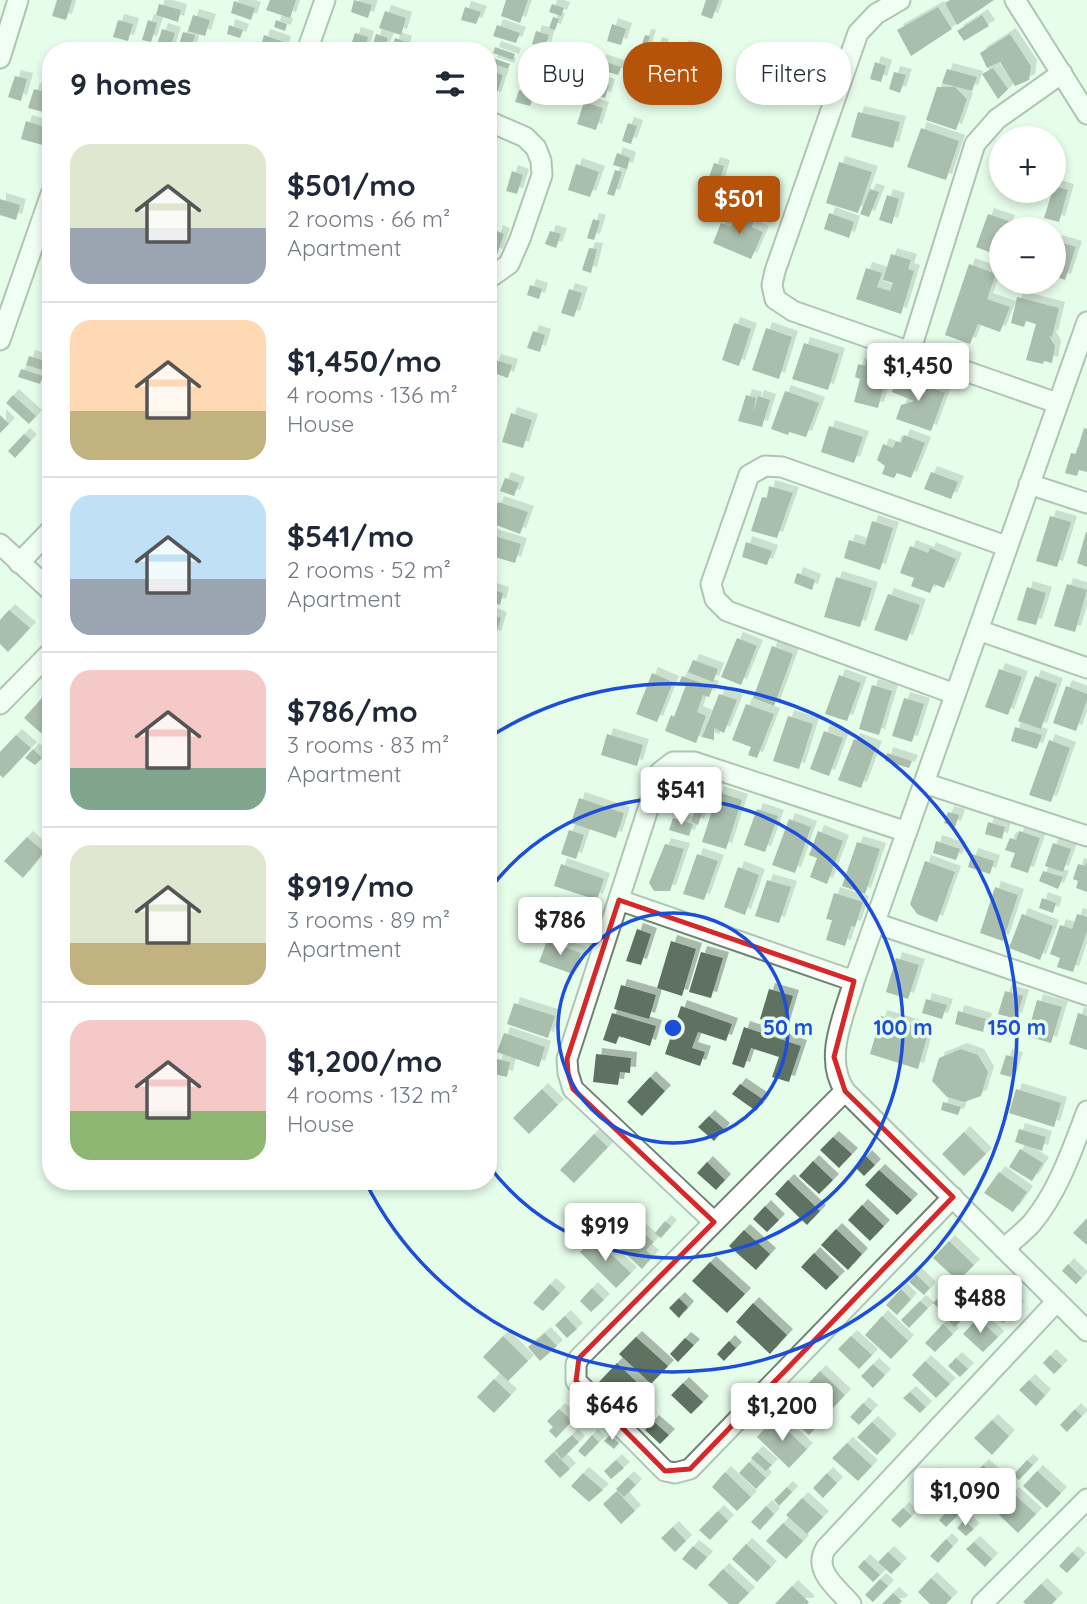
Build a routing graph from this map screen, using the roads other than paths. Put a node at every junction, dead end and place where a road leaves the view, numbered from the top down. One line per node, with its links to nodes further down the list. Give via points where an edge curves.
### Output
1 (18, 0): 6 (street)
2 (325, 0): 5 (street)
3 (900, 0): 14 (street, via 876,14 858,33 772,285 775,299 793,311)
4 (1016, 0): 7 (street)
5 (310, 42)
6 (0, 58)
7 (1062, 73): 8 (street); 14 (street, via 997,118 975,144)
8 (1087, 114)
9 (497, 125): 11 (street, via 525,137 536,148 542,175 509,264)
10 (42, 223): 13 (street)
11 (497, 273)
12 (1087, 322): 15 (street)
13 (0, 340)
14 (910, 352): 15 (street)
15 (1057, 403): 16 (street)
16 (1029, 484): 17 (street); 20 (street)
17 (1087, 503)
18 (42, 539): 21 (street)
19 (0, 544): 21 (street)
20 (1006, 546): 23 (street); 26 (street, via 782,467 765,466 749,475 711,584 715,599 727,611)
21 (19, 563): 22 (street)
22 (42, 583)
23 (978, 631): 25 (street); 26 (street)
24 (42, 661): 27 (street)
25 (1087, 668)
26 (955, 694): 28 (street)
27 (0, 704)
28 (924, 783): 29 (street); 30 (street)
29 (907, 832): 31 (street, via 694,762 673,762 660,772); 32 (street)
30 (1087, 836)
31 (619, 900): 33 (street); 38 (street, via 566,1059 568,1073 573,1089)
32 (875, 923): 33 (street); 34 (street)
33 (854, 981): 35 (street, via 834,1057 837,1078)
34 (1087, 995)
35 (845, 1091): 37 (street); 38 (street)
36 (1087, 1111): 39 (street, via 1062,1177 1030,1224)
37 (953, 1198): 38 (street, via 691,1469 675,1473 665,1471 576,1381 576,1364); 39 (street)
38 (714, 1222)
39 (1004, 1249): 40 (street)
40 (1057, 1301): 41 (street); 43 (street, via 826,1548 821,1564 826,1576)
41 (1087, 1331)
42 (1087, 1499): 44 (street)
43 (851, 1604)
44 (982, 1604)

